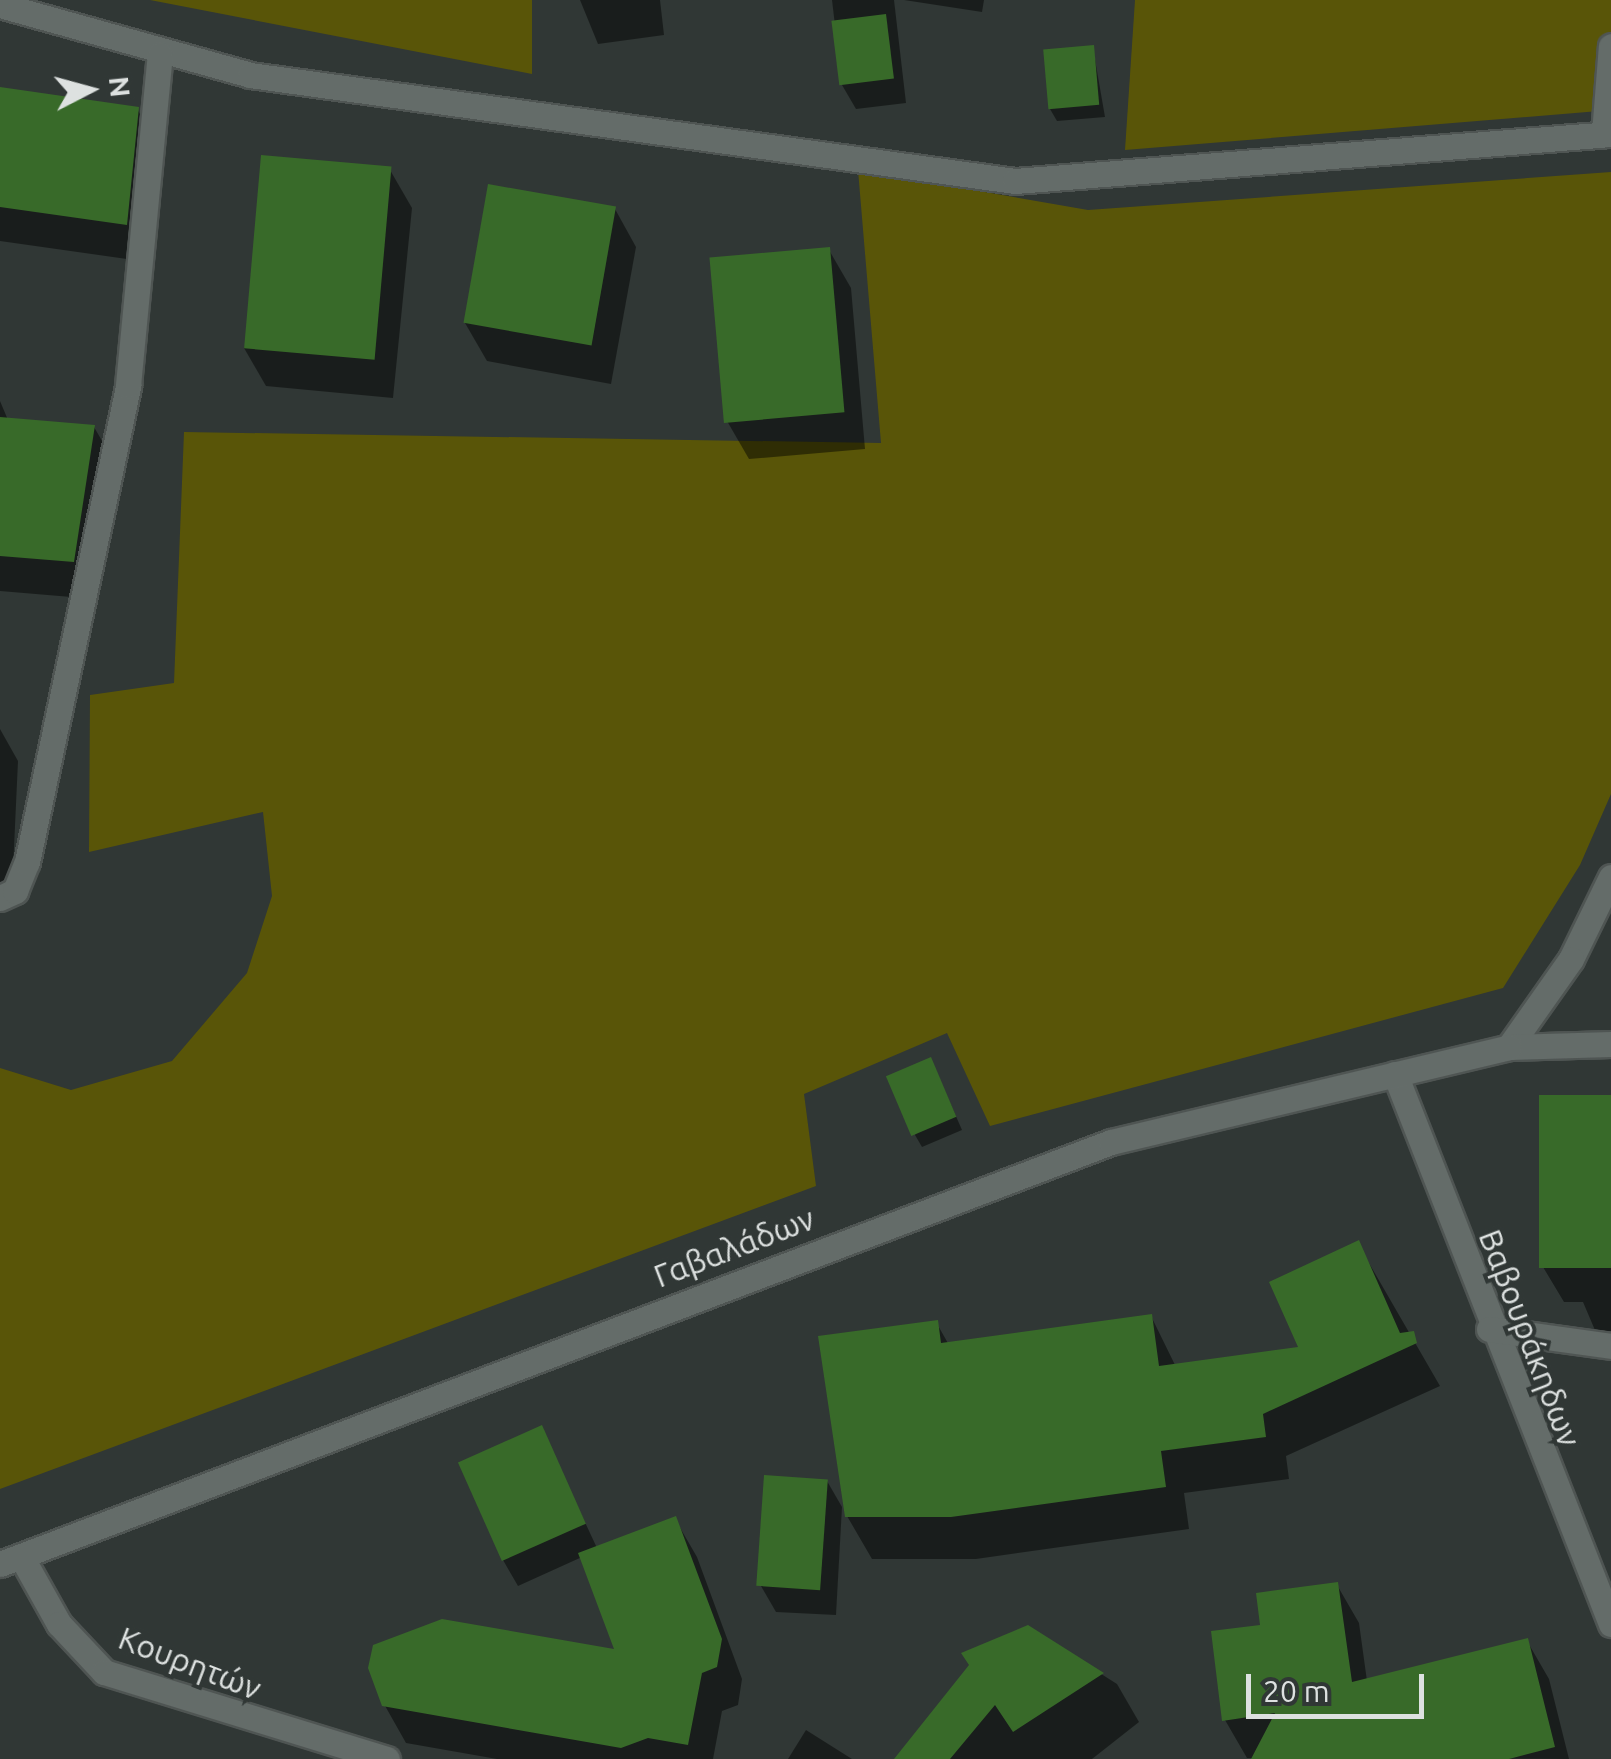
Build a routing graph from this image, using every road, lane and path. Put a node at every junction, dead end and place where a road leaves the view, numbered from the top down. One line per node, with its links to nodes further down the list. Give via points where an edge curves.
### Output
1 (0, 6): 3 (street)
2 (1611, 46): 4 (street)
3 (160, 55): 4 (street, via 250,75 1015,181); 6 (street, via 128,386 27,862 15,891)
4 (1608, 134)
5 (1611, 878): 8 (street, via 1571,959)
6 (0, 898)
7 (1611, 1044): 8 (street, Γαβαλάδων)
8 (1508, 1047): 9 (street, Γαβαλάδων)
9 (1395, 1074): 10 (street, Βαβουράκηδων); 12 (street, Γαβαλάδων, via 1111,1142)
10 (1490, 1328): 11 (street); 13 (street, Βαβουράκηδων)
11 (1611, 1346)
12 (11, 1560): 14 (street, Κουρητών, via 104,1672)
13 (1611, 1624)
14 (387, 1759)

